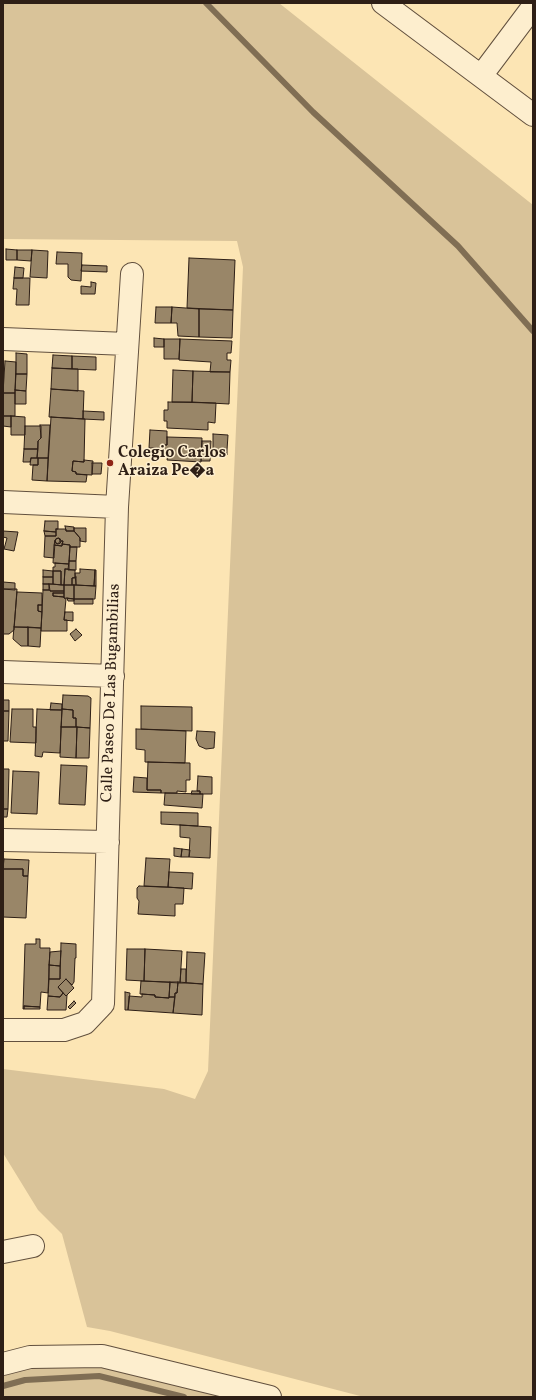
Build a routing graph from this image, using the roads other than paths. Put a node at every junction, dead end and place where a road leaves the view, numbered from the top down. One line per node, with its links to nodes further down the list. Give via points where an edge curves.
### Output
1 (383, 3): 3 (street)
2 (532, 8): 3 (street)
3 (481, 76): 4 (street)
4 (532, 114)
5 (132, 274): 7 (street, Calle Paseo De Las Bugambilias)
6 (3, 339): 7 (street)
7 (127, 344): 9 (street, Calle Paseo De Las Bugambilias)
8 (3, 502): 9 (street)
9 (117, 507): 11 (street, Calle Paseo De Las Bugambilias)
10 (3, 672): 11 (street)
11 (112, 676): 13 (street, Calle Paseo De Las Bugambilias)
12 (3, 840): 13 (street)
13 (108, 842): 14 (street, Calle Paseo De Las Bugambilias, via 103,1004 85,1023 64,1030)
14 (3, 1030)
15 (33, 1246): 16 (street)
16 (3, 1252)
17 (3, 1364): 18 (street, via 30,1357 102,1356)
18 (270, 1397)

